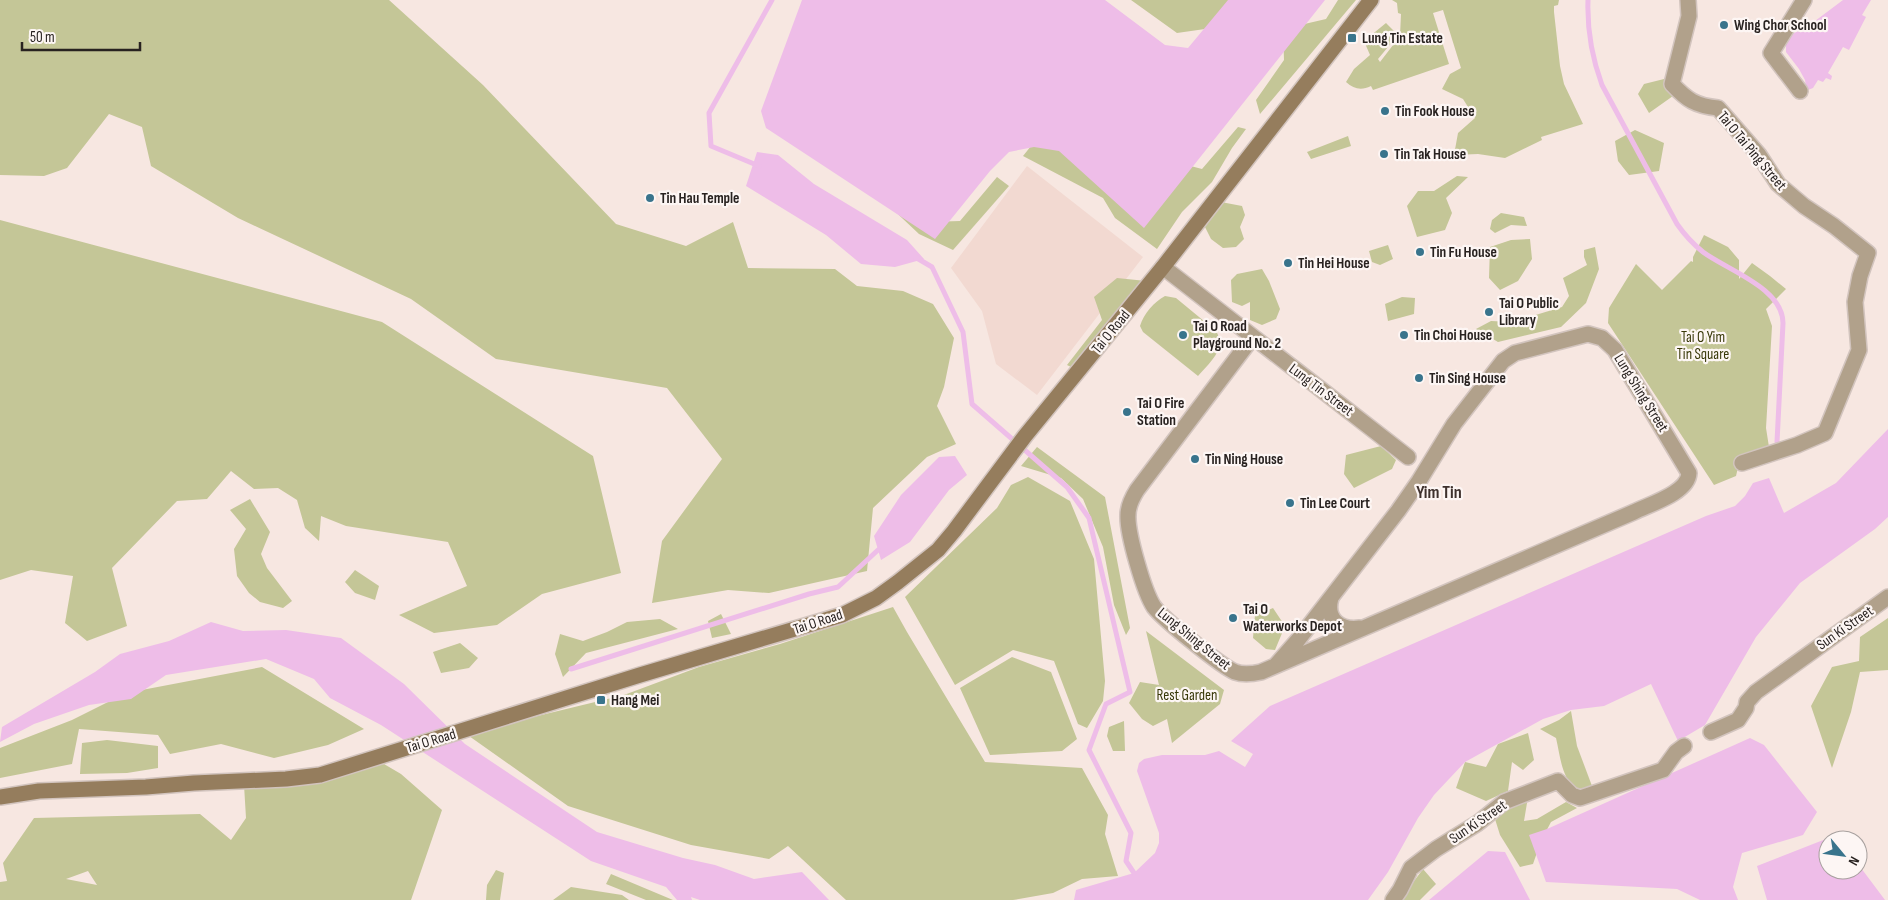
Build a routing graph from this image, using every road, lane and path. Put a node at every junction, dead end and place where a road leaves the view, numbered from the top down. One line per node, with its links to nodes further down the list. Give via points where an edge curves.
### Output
1 (1371, 0): 5 (main road, Tai O Road)
2 (1688, 0): 8 (street, Tai O Tai Ping Street, via 1689,16 1672,84 1684,97 1702,106 1718,108 1759,155 1778,184 1868,253 1855,302 1859,350 1825,433)
3 (1804, 0): 4 (street, via 1771,53)
4 (1800, 91)
5 (1163, 267): 6 (street, Lung Tin Street); 15 (main road, Tai O Road, via 1025,436 938,550 876,598 842,615 320,775 286,780 39,790)
6 (1252, 338): 7 (street, Lung Tin Street); 12 (street, Lung Shing Street, via 1137,490 1129,506 1128,521 1145,588 1159,613 1237,673 1254,674)
7 (1408, 456)
8 (1742, 463)
9 (1888, 597): 13 (street, Sun Ki Street, via 1756,692 1738,720)
10 (1331, 598): 11 (street, via 1330,616 1338,624 1350,628); 11 (street, Lung Shing Street, via 1398,511 1454,424 1503,361 1514,353 1588,334 1609,343 1687,468 1689,476 1685,484 1634,512); 12 (street, Lung Shing Street)
11 (1367, 626): 12 (street, Lung Shing Street)
12 (1276, 666)
13 (1711, 732)
14 (1684, 746): 16 (street, Sun Ki Street, via 1663,770 1580,798 1572,795 1558,781 1504,802 1412,868)
15 (0, 796)
16 (1393, 900)

